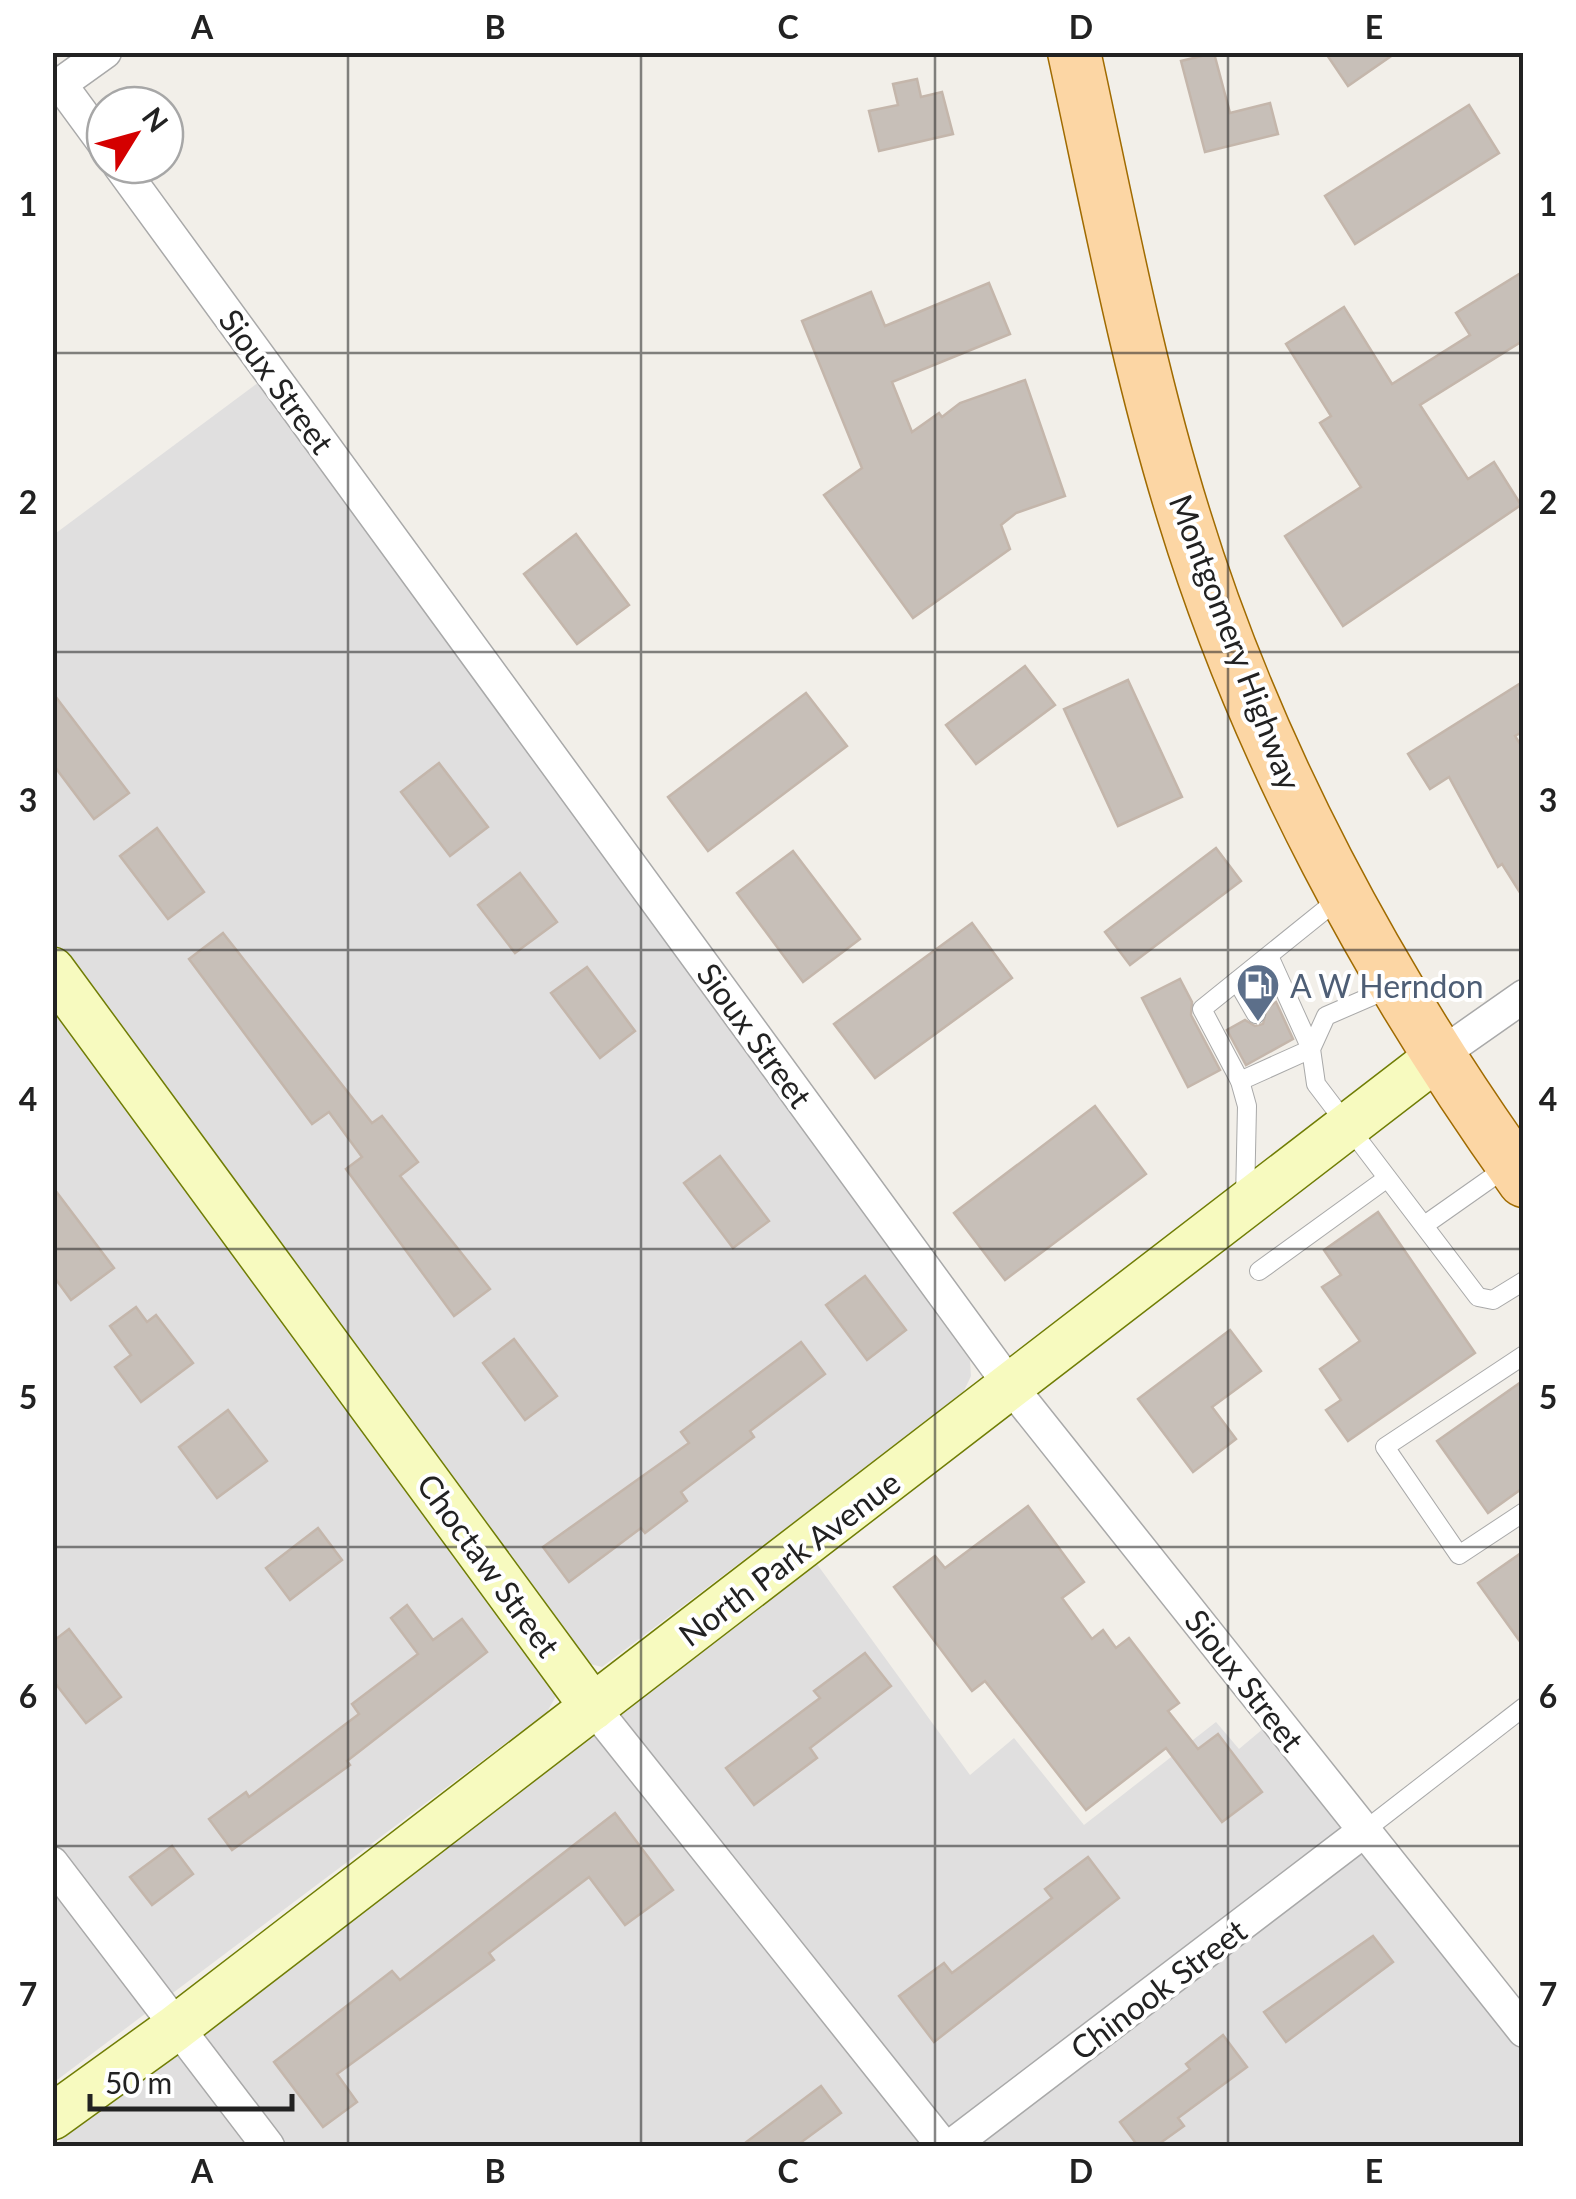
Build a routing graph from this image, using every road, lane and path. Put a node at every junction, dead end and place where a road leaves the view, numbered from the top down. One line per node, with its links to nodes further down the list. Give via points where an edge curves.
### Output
1 (105, 52): 3 (street)
2 (1074, 52): 6 (main road, Montgomery Highway, via 1134,332 1185,520 1261,721)
3 (57, 88): 4 (street)
4 (85, 121)
5 (135, 185): 24 (street, Sioux Street)
6 (1346, 894): 7 (lane); 10 (main road, Montgomery Highway)
7 (1269, 956): 9 (lane); 13 (lane)
8 (52, 970): 26 (street, Choctaw Street)
9 (1238, 981): 12 (lane); 15 (lane, via 1202,1009)
10 (1397, 985): 13 (lane, via 1326,1016); 14 (main road, Montgomery Highway)
11 (1524, 996): 14 (street, North Park Avenue)
12 (1256, 1014)
13 (1310, 1049): 15 (lane, via 1277,1054); 16 (lane, via 1316,1084)
14 (1440, 1055): 16 (street, North Park Avenue); 17 (main road, Montgomery Highway)
15 (1240, 1081): 19 (lane, via 1247,1106)
16 (1347, 1126): 18 (lane); 19 (street, North Park Avenue)
17 (1517, 1173): 20 (lane)
18 (1386, 1179): 20 (lane); 21 (lane)
19 (1246, 1206): 24 (street, North Park Avenue)
20 (1426, 1224): 22 (lane, via 1478,1297 1493,1300)
21 (1258, 1270)
22 (1524, 1281)
23 (1524, 1355): 25 (lane, via 1385,1447 1459,1554)
24 (1012, 1388): 26 (street, North Park Avenue); 28 (street, Sioux Street)
25 (1524, 1512)
26 (593, 1707): 30 (street, North Park Avenue); 34 (street, Choctaw Street)
27 (1524, 1707): 28 (lane)
28 (1364, 1831): 31 (street, Sioux Street); 35 (street, Chinook Street)
29 (52, 1863): 30 (street)
30 (174, 2029): 32 (street, North Park Avenue); 33 (street)
31 (1524, 2031)
32 (52, 2117)
33 (268, 2146)
34 (942, 2146)
35 (952, 2146)

